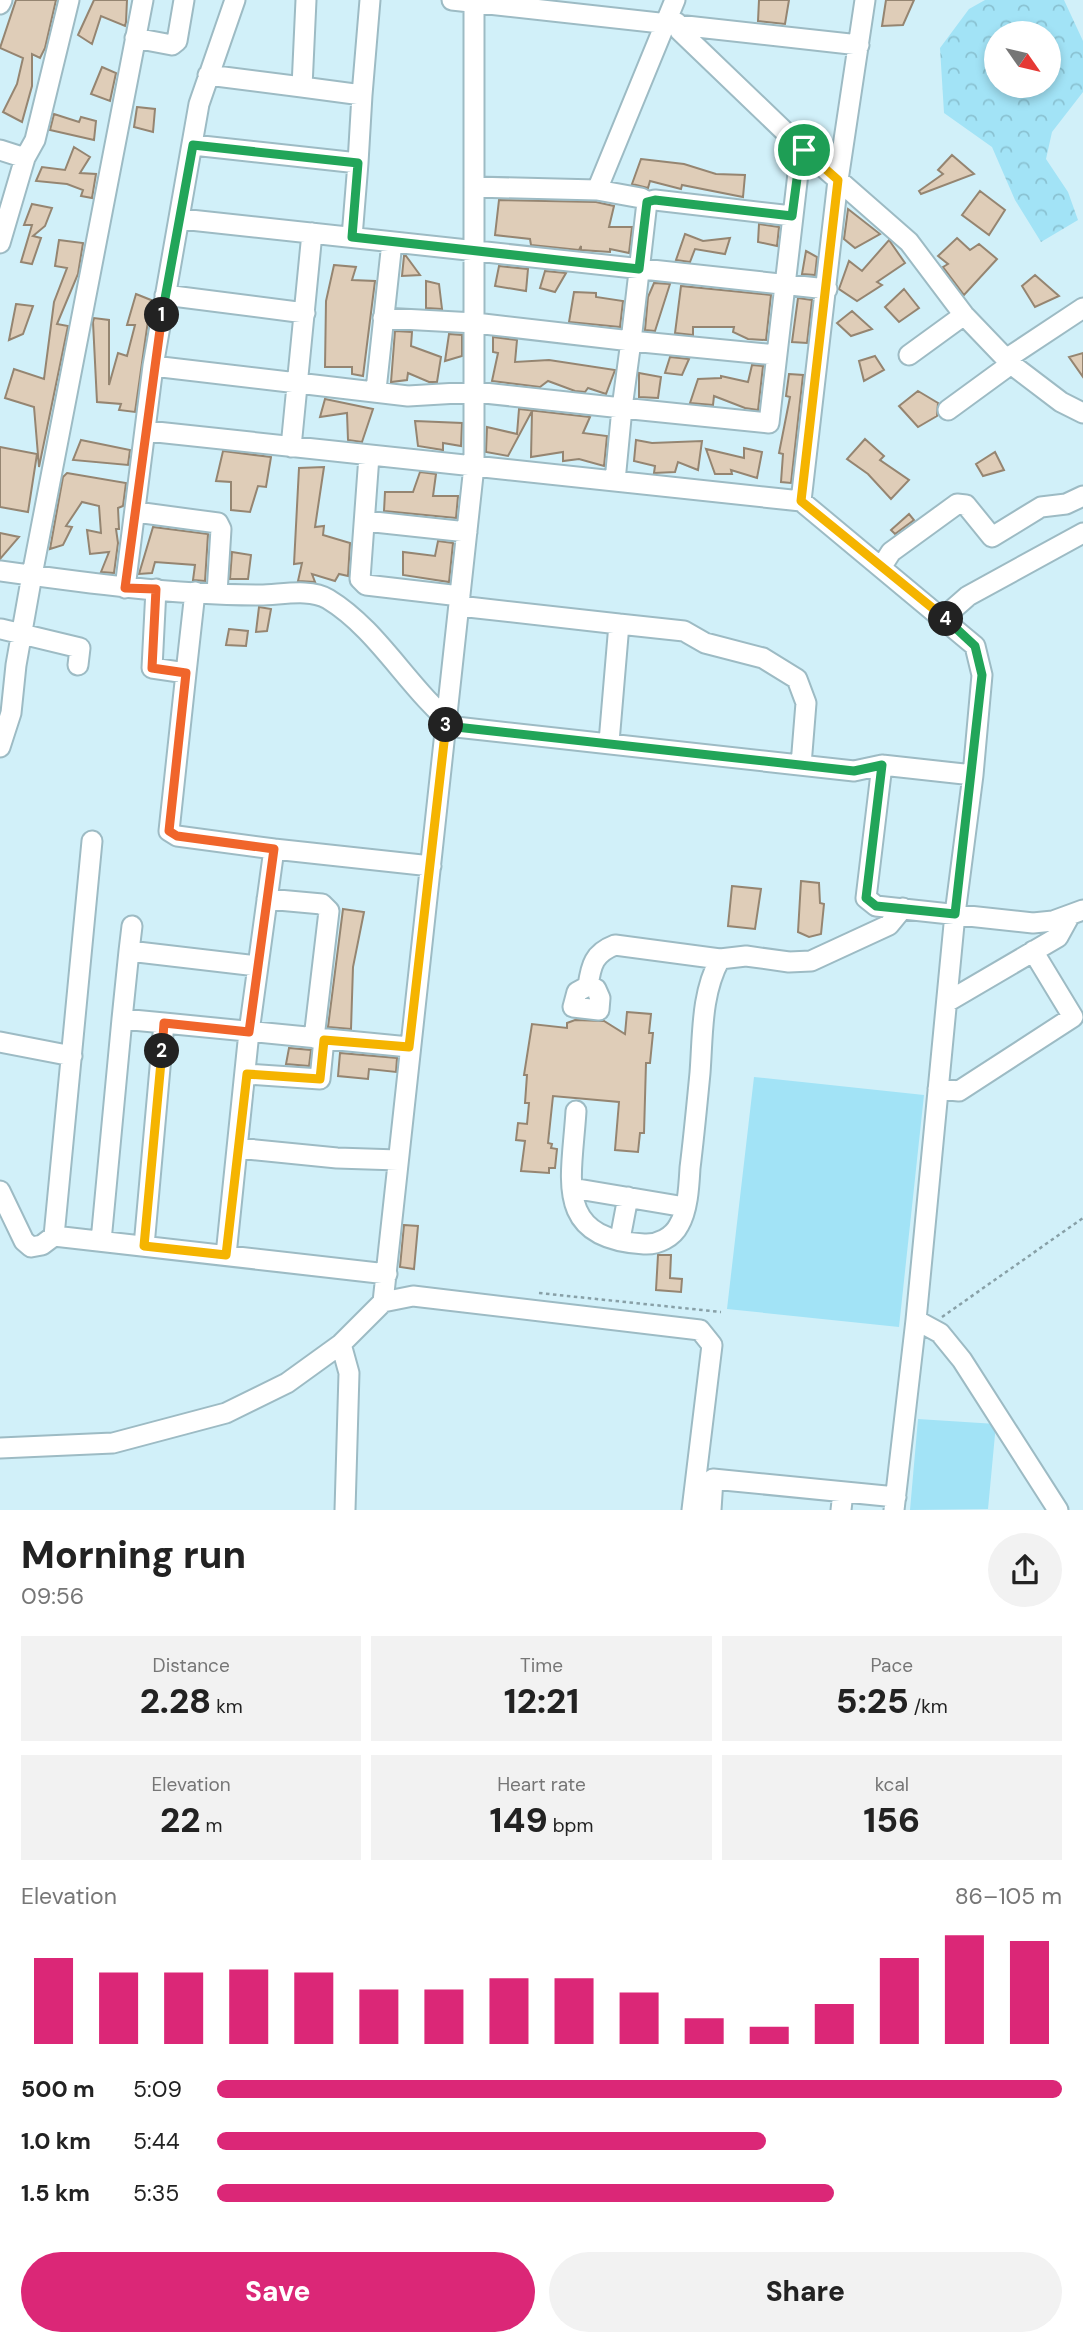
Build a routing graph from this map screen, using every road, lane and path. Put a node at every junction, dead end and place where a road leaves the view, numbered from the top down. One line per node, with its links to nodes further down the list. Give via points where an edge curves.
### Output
1 (69, 0): 22 (street, via 35,140)
2 (143, 0): 14 (street)
3 (184, 0): 14 (street, via 177,41 172,45)
4 (234, 0): 16 (street)
5 (306, 0): 17 (street)
6 (370, 0): 18 (street)
7 (452, 0): 10 (street)
8 (675, 0): 13 (street)
9 (865, 0): 15 (street)
10 (474, 1): 11 (street); 25 (street)
11 (515, 3): 12 (street)
12 (577, 7): 13 (street)
13 (672, 22): 15 (street); 21 (street); 26 (street)
14 (135, 37): 68 (street)
15 (859, 45): 24 (street)
16 (208, 75): 17 (street); 19 (street)
17 (302, 86): 18 (street)
18 (362, 95): 23 (street)
19 (193, 145): 23 (street); 29 (street)
20 (0, 150): 22 (street)
21 (804, 150): 24 (street); 28 (street)
22 (25, 158): 33 (street)
23 (358, 163): 31 (street)
24 (838, 180): 37 (street); 41 (street, via 909,242)
25 (474, 187): 26 (street); 34 (street)
26 (597, 190): 27 (street)
27 (647, 202): 28 (street); 35 (street)
28 (792, 216): 36 (street)
29 (181, 219): 30 (street); 38 (street)
30 (312, 233): 31 (street); 40 (street)
31 (352, 237): 32 (street)
32 (392, 242): 34 (street); 42 (street)
33 (0, 243)
34 (475, 252): 35 (street); 43 (street)
35 (639, 269): 36 (street); 44 (street)
36 (785, 285): 37 (street); 45 (street)
37 (827, 289): 61 (street)
38 (165, 295): 40 (street); 48 (street)
39 (1083, 308): 47 (street)
40 (305, 313): 49 (street)
41 (964, 315): 46 (street); 47 (street)
42 (383, 318): 43 (street); 50 (street)
43 (475, 323): 44 (street); 51 (street)
44 (631, 341): 45 (street); 52 (street)
45 (776, 355): 52 (street, via 769,424)
46 (909, 355)
47 (1008, 362): 53 (street); 54 (street)
48 (153, 366): 49 (street); 55 (street)
49 (297, 381): 50 (street); 56 (street)
50 (376, 390): 51 (street, via 408,396)
51 (475, 393): 52 (street); 58 (street)
52 (622, 408): 59 (street)
53 (948, 410)
54 (1083, 413)
55 (147, 431): 56 (street); 62 (street)
56 (291, 447): 57 (street)
57 (369, 456): 58 (street); 63 (street)
58 (474, 466): 59 (street); 64 (street)
59 (615, 481): 61 (street)
60 (1083, 496): 66 (street, via 1038,508 992,537 966,505 957,504 891,552)
61 (801, 501): 66 (street)
62 (136, 512): 69 (street); 72 (street, via 218,523)
63 (365, 521): 64 (street); 73 (street, via 360,579 366,585)
64 (467, 532): 73 (street)
65 (1083, 533): 74 (street, via 968,596)
66 (882, 566): 74 (street)
67 (0, 571): 68 (street)
68 (32, 575): 69 (street); 77 (street)
69 (125, 588): 70 (street)
70 (156, 589): 71 (street); 79 (street, via 152,668)
71 (195, 592): 72 (street); 79 (street)
72 (217, 593): 80 (street, via 326,597 345,610)
73 (459, 601): 75 (street); 80 (street)
74 (944, 617): 85 (street, via 975,646 981,661)
75 (619, 624): 81 (street); 83 (street, via 684,631 705,643 763,658 797,679 806,703)
76 (1, 629): 77 (street)
77 (23, 636): 78 (street, via 80,648); 82 (street, via 11,713)
78 (78, 665)
79 (186, 673): 87 (street, via 169,831 177,836)
80 (446, 719): 81 (street, via 456,727); 88 (street)
81 (609, 742): 83 (street)
82 (0, 747)
83 (801, 765): 84 (street, via 854,771)
84 (882, 765): 85 (street); 90 (street, via 866,898 876,906)
85 (972, 775): 91 (street)
86 (92, 841): 106 (street)
87 (274, 849): 88 (street); 89 (street)
88 (431, 866): 105 (street)
89 (267, 899): 97 (street); 103 (street, via 322,904 329,911)
90 (903, 908): 91 (street); 96 (street, via 889,925 811,961 746,956)
91 (955, 914): 92 (street, via 1033,923); 99 (street)
92 (1076, 914): 95 (street, via 1058,937)
93 (132, 926): 94 (street)
94 (129, 951): 97 (street); 100 (street)
95 (1033, 951): 99 (street); 108 (street, via 1073,1017 959,1091)
96 (720, 959): 98 (street, via 615,944 601,950 592,963); 115 (street, via 705,996)
97 (257, 966): 102 (street)
98 (588, 986)
99 (947, 1002): 108 (street)
100 (122, 1019): 101 (street); 119 (street)
101 (164, 1023): 102 (street); 120 (street)
102 (249, 1032): 103 (street); 107 (street)
103 (319, 1039): 105 (street); 107 (street, via 320,1079)
104 (0, 1042): 106 (street)
105 (409, 1047): 111 (street)
106 (72, 1056): 117 (street)
107 (247, 1074): 110 (street)
108 (938, 1089): 126 (street)
109 (576, 1111): 112 (street)
110 (237, 1148): 111 (street); 121 (street)
111 (398, 1160): 122 (street)
112 (572, 1188): 114 (street); 118 (street, via 578,1217 586,1227 597,1235)
113 (0, 1191): 117 (street, via 24,1241 32,1247)
114 (628, 1197): 115 (street); 118 (street)
115 (685, 1207): 118 (street, via 672,1236 661,1242 645,1245)
116 (1083, 1218): 126 (path)
117 (54, 1236): 119 (street)
118 (620, 1239)
119 (101, 1241): 120 (street)
120 (144, 1246): 121 (street)
121 (226, 1255): 122 (street)
122 (387, 1274): 124 (street)
123 (531, 1293): 125 (path)
124 (383, 1303): 127 (street); 132 (street, via 413,1296 700,1330 712,1345)
125 (721, 1312)
126 (924, 1323): 130 (street); 134 (street, via 962,1360)
127 (341, 1344): 128 (street, via 287,1383 226,1413 113,1443); 131 (street, via 349,1373)
128 (0, 1448)
129 (842, 1501): 130 (street); 133 (street, via 713,1479)
130 (895, 1503)
131 (345, 1510)
132 (692, 1510)
133 (711, 1510)
134 (1058, 1510)

